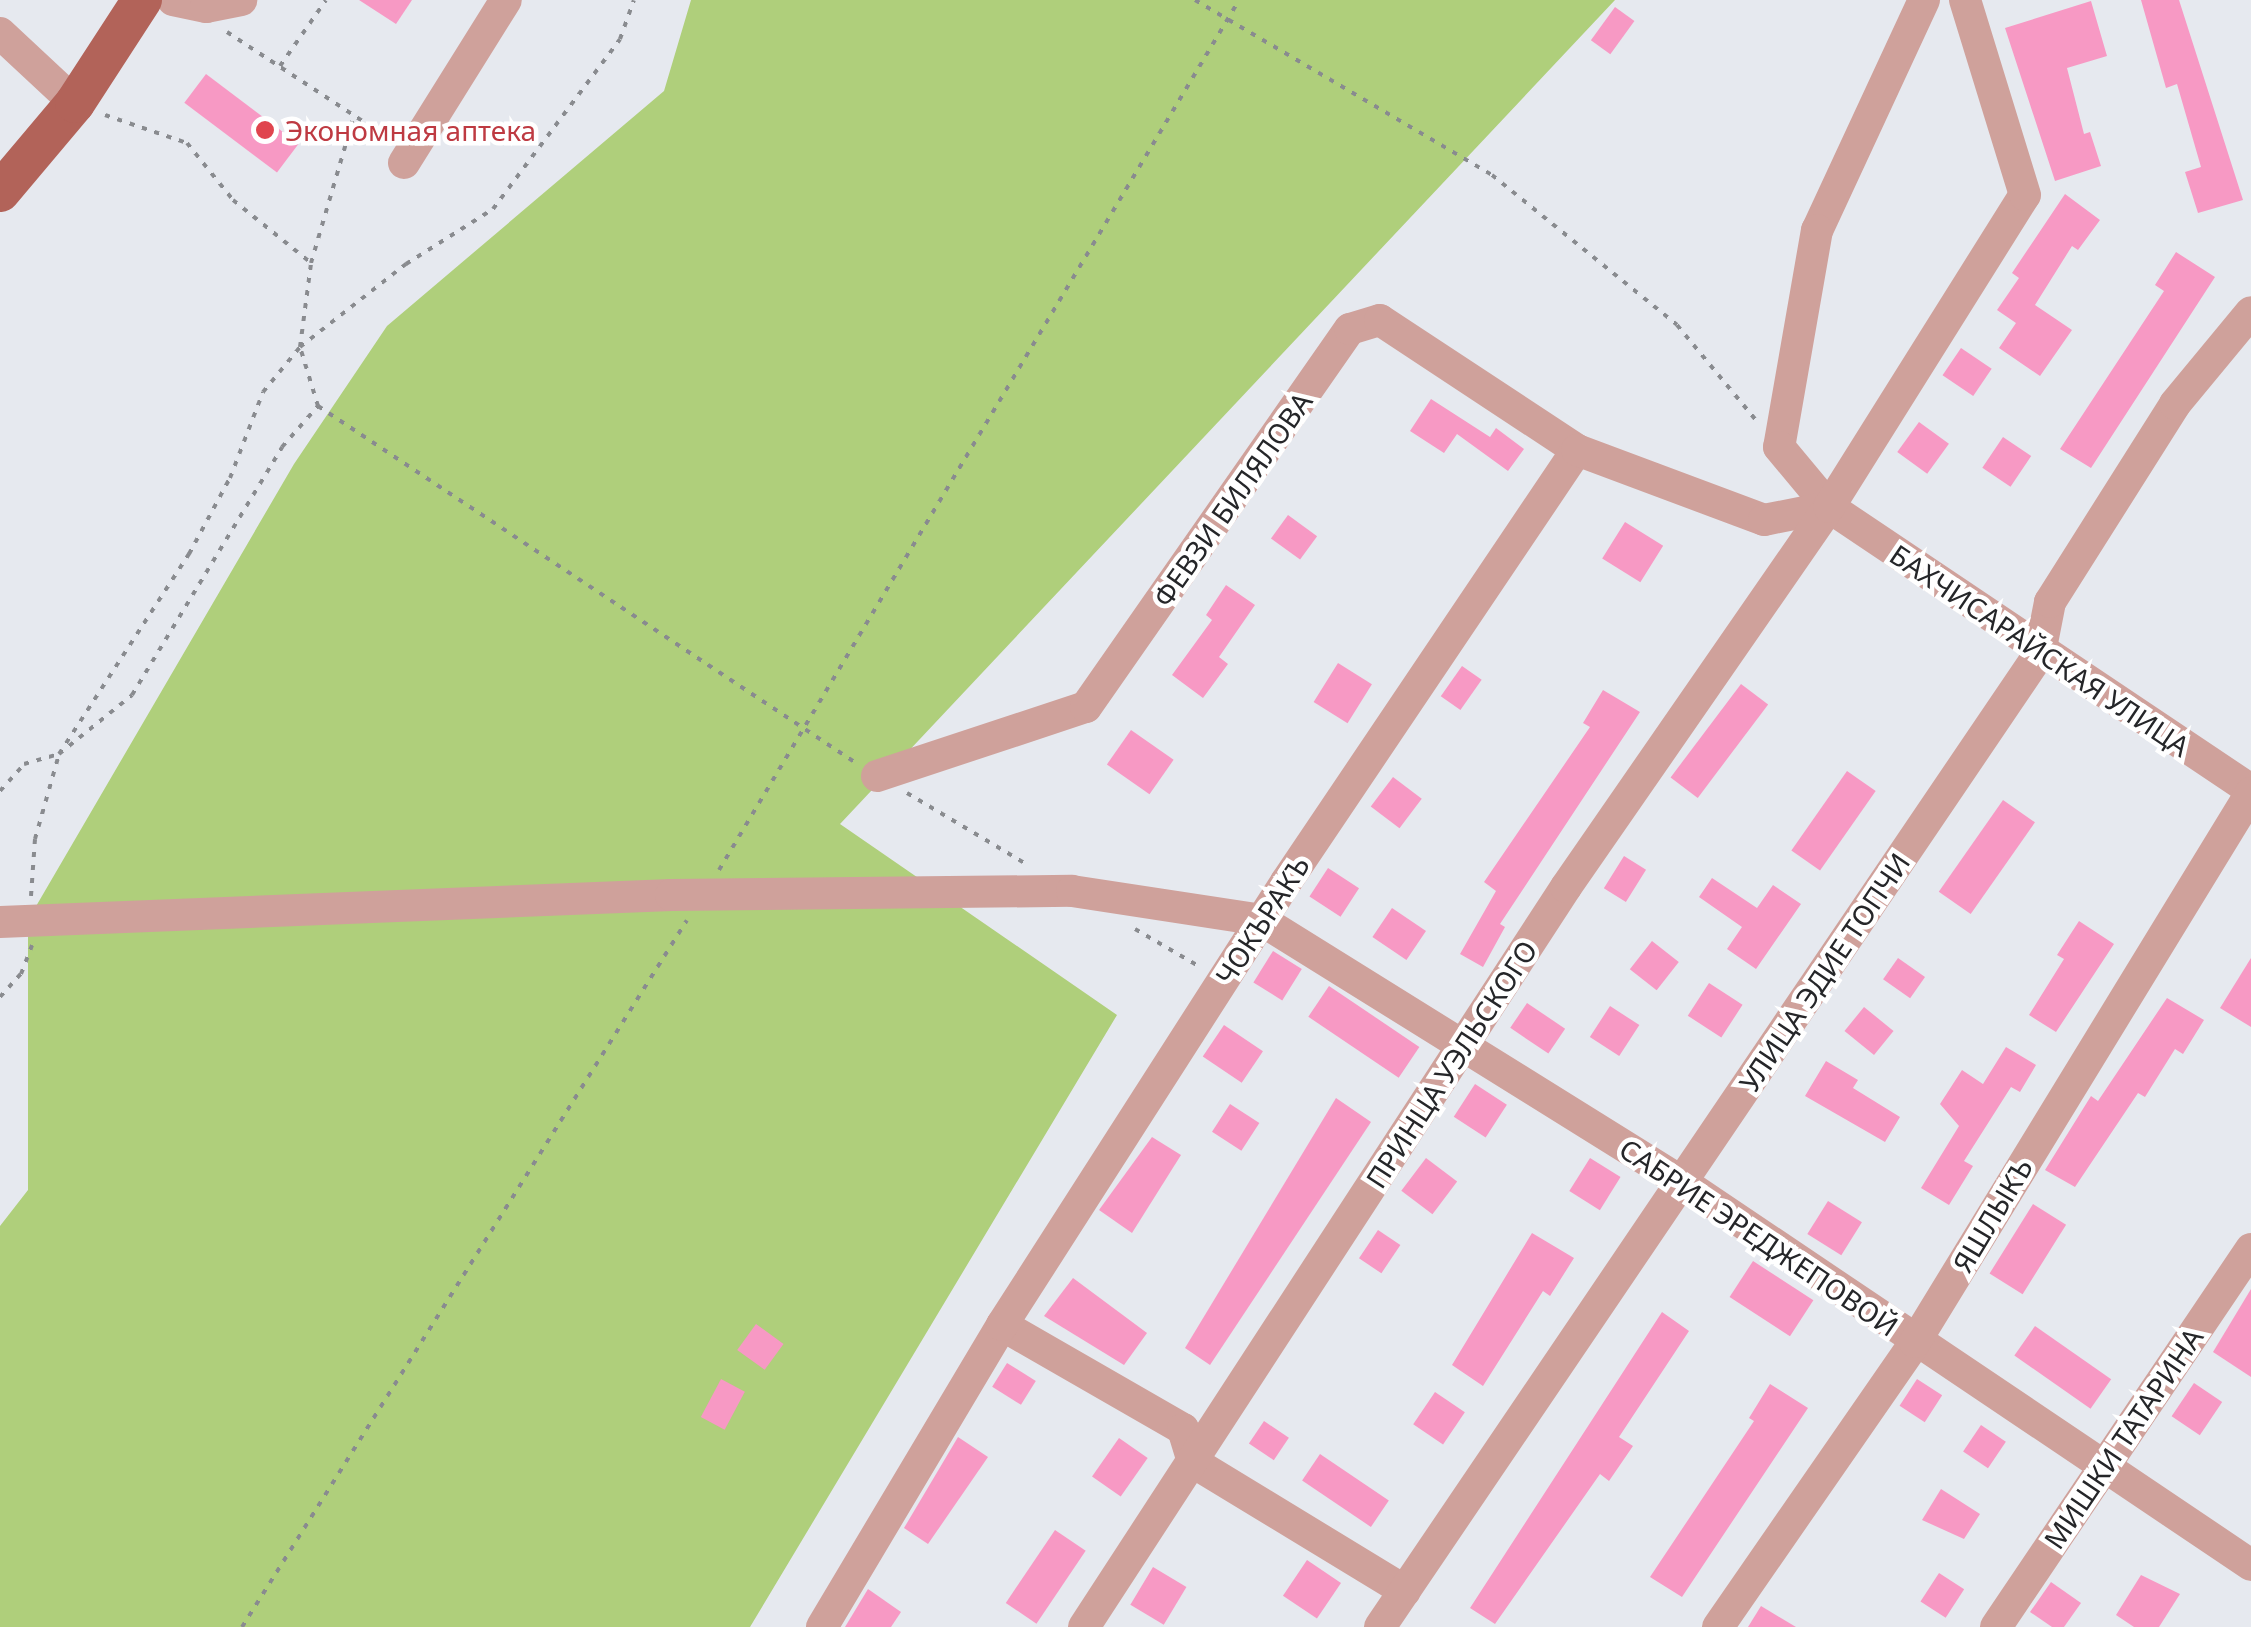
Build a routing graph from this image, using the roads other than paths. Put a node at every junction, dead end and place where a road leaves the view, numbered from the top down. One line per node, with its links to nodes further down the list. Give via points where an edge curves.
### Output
1 (142, 0): 8 (main road)
2 (172, 0): 3 (street, via 206,7)
3 (241, 0)
4 (506, 0): 9 (street)
5 (1924, 0): 13 (street, БАХЧИСАРАЙСКАЯ УЛИЦА, via 1817,230 1779,447)
6 (1964, 0): 13 (street, ПРИНЦА УЭЛЬСКОГО, via 2025,195)
7 (0, 33): 8 (street)
8 (75, 103): 10 (main road)
9 (404, 163)
10 (0, 192)
11 (2251, 312): 14 (street, УЛИЦА ЭДИЕ ТОПЧИ, via 2175,404 2050,602)
12 (1577, 450): 13 (street, via 1764,520); 15 (street, ФЕВЗИ БИЛЯЛОВА, via 1380,320 1350,328 1086,707); 17 (street, ЧОКЪРАКЪ)
13 (1829, 507): 14 (street, БАХЧИСАРАЙСКАЯ УЛИЦА); 19 (street, ПРИНЦА УЭЛЬСКОГО)
14 (2040, 653): 16 (street, БАХЧИСАРАЙСКАЯ УЛИЦА); 20 (street, УЛИЦА ЭДИЕ ТОПЧИ)
15 (877, 776)
16 (2251, 791): 23 (street, ЯШЛЫКЪ)
17 (1262, 920): 18 (street, via 1072,891 702,896); 19 (street, САБРИЕ ЭРЕДЖЕПОВОЙ); 22 (street, ЧОКЪРАКЪ)
18 (14, 921)
19 (1464, 1044): 20 (street, САБРИЕ ЭРЕДЖЕПОВОЙ); 24 (street, ПРИНЦА УЭЛЬСКОГО)
20 (1682, 1182): 23 (street, САБРИЕ ЭРЕДЖЕПОВОЙ); 27 (street, УЛИЦА ЭДИЕ ТОПЧИ)
21 (2251, 1249): 25 (street, МИШКИ ТАТАРИНА)
22 (1002, 1325): 24 (street, via 1184,1429); 28 (street, ЧОКЪРАКЪ)
23 (1914, 1342): 25 (street, САБРИЕ ЭРЕДЖЕПОВОЙ); 31 (street, ЯШЛЫКЪ)
24 (1194, 1462): 27 (street); 29 (street, ПРИНЦА УЭЛЬСКОГО)
25 (2102, 1466): 26 (street, САБРИЕ ЭРЕДЖЕПОВОЙ); 32 (street, МИШКИ ТАТАРИНА)
26 (2251, 1564)
27 (1405, 1590): 30 (street, УЛИЦА ЭДИЕ ТОПЧИ)
28 (822, 1627)
29 (1084, 1627)
30 (1380, 1627)
31 (1718, 1627)
32 (1996, 1627)

